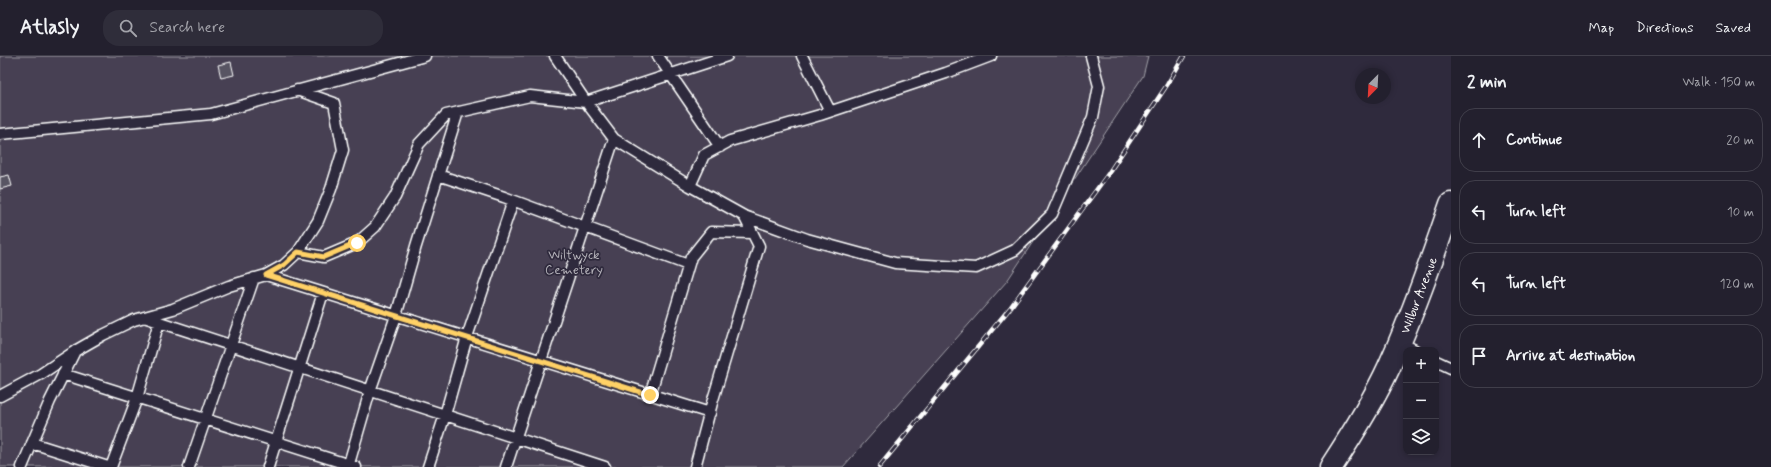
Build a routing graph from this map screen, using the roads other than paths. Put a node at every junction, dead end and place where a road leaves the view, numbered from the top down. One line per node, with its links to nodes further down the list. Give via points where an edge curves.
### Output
1 (425, 56): 9 (lane)
2 (555, 56): 10 (lane)
3 (658, 56): 8 (lane)
4 (727, 56): 8 (lane)
5 (802, 56): 11 (lane)
6 (991, 56): 11 (lane)
7 (1091, 56): 20 (lane, via 1100,86 1093,117 1052,214 1015,250 976,268 895,263 807,239)
8 (670, 74): 10 (lane); 15 (lane)
9 (298, 90): 13 (lane, via 211,114); 23 (lane, via 334,103 343,150 332,189 318,221)
10 (586, 102): 12 (lane, via 530,96); 14 (lane)
11 (830, 111): 15 (lane, via 730,140)
12 (458, 112): 16 (lane); 23 (lane, via 446,115 419,144 395,197 375,227 357,243 324,257)
13 (0, 134)
14 (614, 139): 17 (lane); 21 (lane)
15 (720, 146): 17 (lane, via 704,155)
16 (438, 175): 18 (lane); 28 (lane)
17 (690, 186): 20 (lane)
18 (513, 201): 21 (lane); 31 (lane)
19 (1451, 204): 33 (main road, Wilbur Avenue)
20 (744, 216): 22 (lane)
21 (585, 228): 24 (lane); 35 (lane)
22 (752, 233): 24 (lane, via 711,232 691,257); 44 (lane, via 759,246)
23 (298, 252): 25 (lane, via 284,265)
24 (688, 266): 41 (lane)
25 (266, 275): 26 (lane); 27 (lane)
26 (254, 278): 29 (lane, via 173,309); 32 (lane)
27 (323, 293): 28 (lane); 37 (lane)
28 (396, 316): 31 (lane); 40 (lane)
29 (144, 317): 30 (lane); 34 (lane, via 104,334)
30 (159, 322): 32 (lane); 43 (lane)
31 (467, 337): 35 (lane); 45 (lane)
32 (230, 345): 37 (lane); 46 (lane)
33 (1407, 346): 60 (main road, Wilbur Avenue, via 1389,368 1356,430)
34 (75, 351): 39 (lane); 42 (lane, via 41,374)
35 (540, 361): 41 (lane); 47 (lane)
36 (1439, 362): 38 (lane)
37 (299, 368): 40 (lane); 48 (lane)
38 (1451, 368)
39 (63, 374): 43 (lane); 49 (lane)
40 (370, 391): 45 (lane); 50 (lane)
41 (650, 395): 44 (lane)
42 (0, 396)
43 (137, 398): 46 (lane); 53 (lane)
44 (710, 414): 59 (lane)
45 (445, 415): 47 (lane); 56 (lane)
46 (205, 419): 48 (lane); 54 (lane)
47 (515, 438): 57 (lane); 58 (lane)
48 (275, 442): 50 (lane); 55 (lane)
49 (32, 443): 51 (lane); 52 (lane)
50 (351, 466)
51 (22, 467)
52 (108, 467)
53 (111, 467)
54 (189, 467)
55 (268, 467)
56 (428, 467)
57 (506, 467)
58 (605, 467)
59 (695, 467)
60 (1331, 467)

